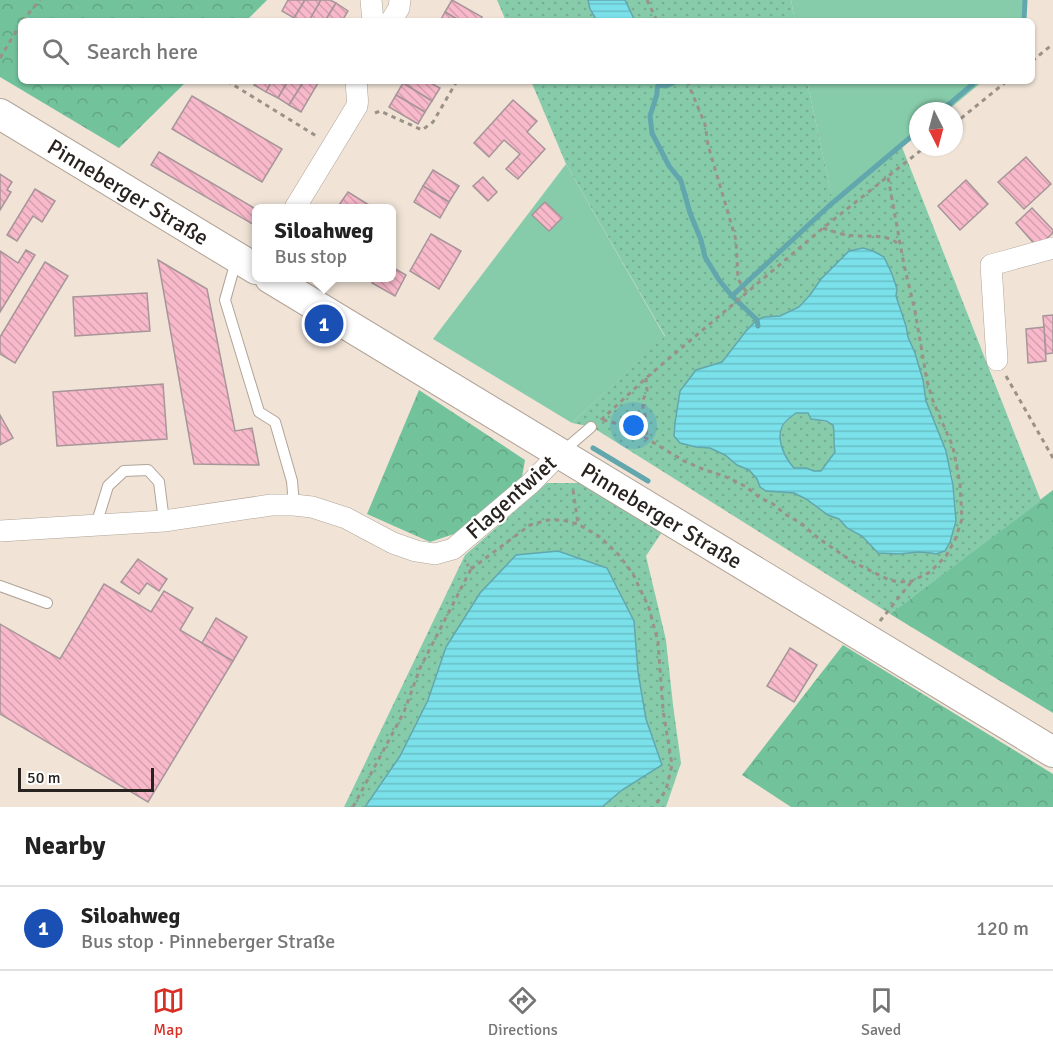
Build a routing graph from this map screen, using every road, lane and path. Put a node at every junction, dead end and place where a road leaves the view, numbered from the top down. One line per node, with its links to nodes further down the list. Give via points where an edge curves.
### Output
1 (40, 0): 5 (path)
2 (371, 0): 6 (street)
3 (400, 0): 7 (street)
4 (647, 0): 8 (path)
5 (24, 18)
6 (373, 18)
7 (393, 18)
8 (656, 18)
9 (18, 29): 11 (path)
10 (1053, 44): 12 (path)
11 (0, 58)
12 (1035, 59)
13 (232, 84): 21 (path)
14 (357, 84): 18 (street)
15 (455, 84): 18 (path, via 433,122 422,130 380,111 368,117)
16 (688, 84): 30 (path, via 705,124 736,240 738,279)
17 (1003, 84): 20 (path)
18 (357, 106): 21 (street)
19 (0, 114): 28 (main road, Pinneberger Straße)
20 (963, 117)
21 (333, 146): 24 (street)
22 (914, 156): 23 (path)
23 (888, 177): 25 (path); 27 (path)
24 (298, 204)
25 (823, 228): 27 (path, via 845,236 892,240 898,242); 30 (path)
26 (1053, 248): 31 (street, via 991,265)
27 (902, 252): 44 (path, via 927,381 955,456 962,519 946,556 930,572)
28 (247, 263): 38 (lane, via 225,300 259,412 275,422 292,481)
29 (277, 282): 36 (main road, Pinneberger Straße)
30 (747, 293): 32 (path)
31 (997, 360): 37 (path)
32 (646, 378): 33 (path); 35 (path, via 643,408)
33 (601, 420): 34 (path); 35 (path, via 626,426)
34 (591, 428): 36 (lane, Flagentwiet)
35 (647, 439): 44 (path, via 684,461 745,486 853,562 889,580)
36 (555, 450): 42 (street, Flagentwiet, via 531,483); 47 (main road, Pinneberger Straße)
37 (1053, 458)
38 (294, 505): 39 (street, Flagentwiet); 42 (street, Flagentwiet, via 346,518 393,543 416,550 435,554)
39 (164, 521): 40 (street, Flagentwiet); 40 (lane, via 159,482 148,470 124,471 108,486)
40 (96, 525): 41 (street, Flagentwiet)
41 (0, 531)
42 (453, 549): 43 (path)
43 (471, 569): 49 (path, via 420,668 404,712); 50 (path, via 530,525 548,520 578,524 619,555 649,608 658,642 672,765 666,790)
44 (912, 581): 47 (path)
45 (0, 586): 46 (lane)
46 (47, 603)
47 (868, 639): 48 (main road, Pinneberger Straße)
48 (1053, 752)
49 (353, 807)
50 (654, 807)

